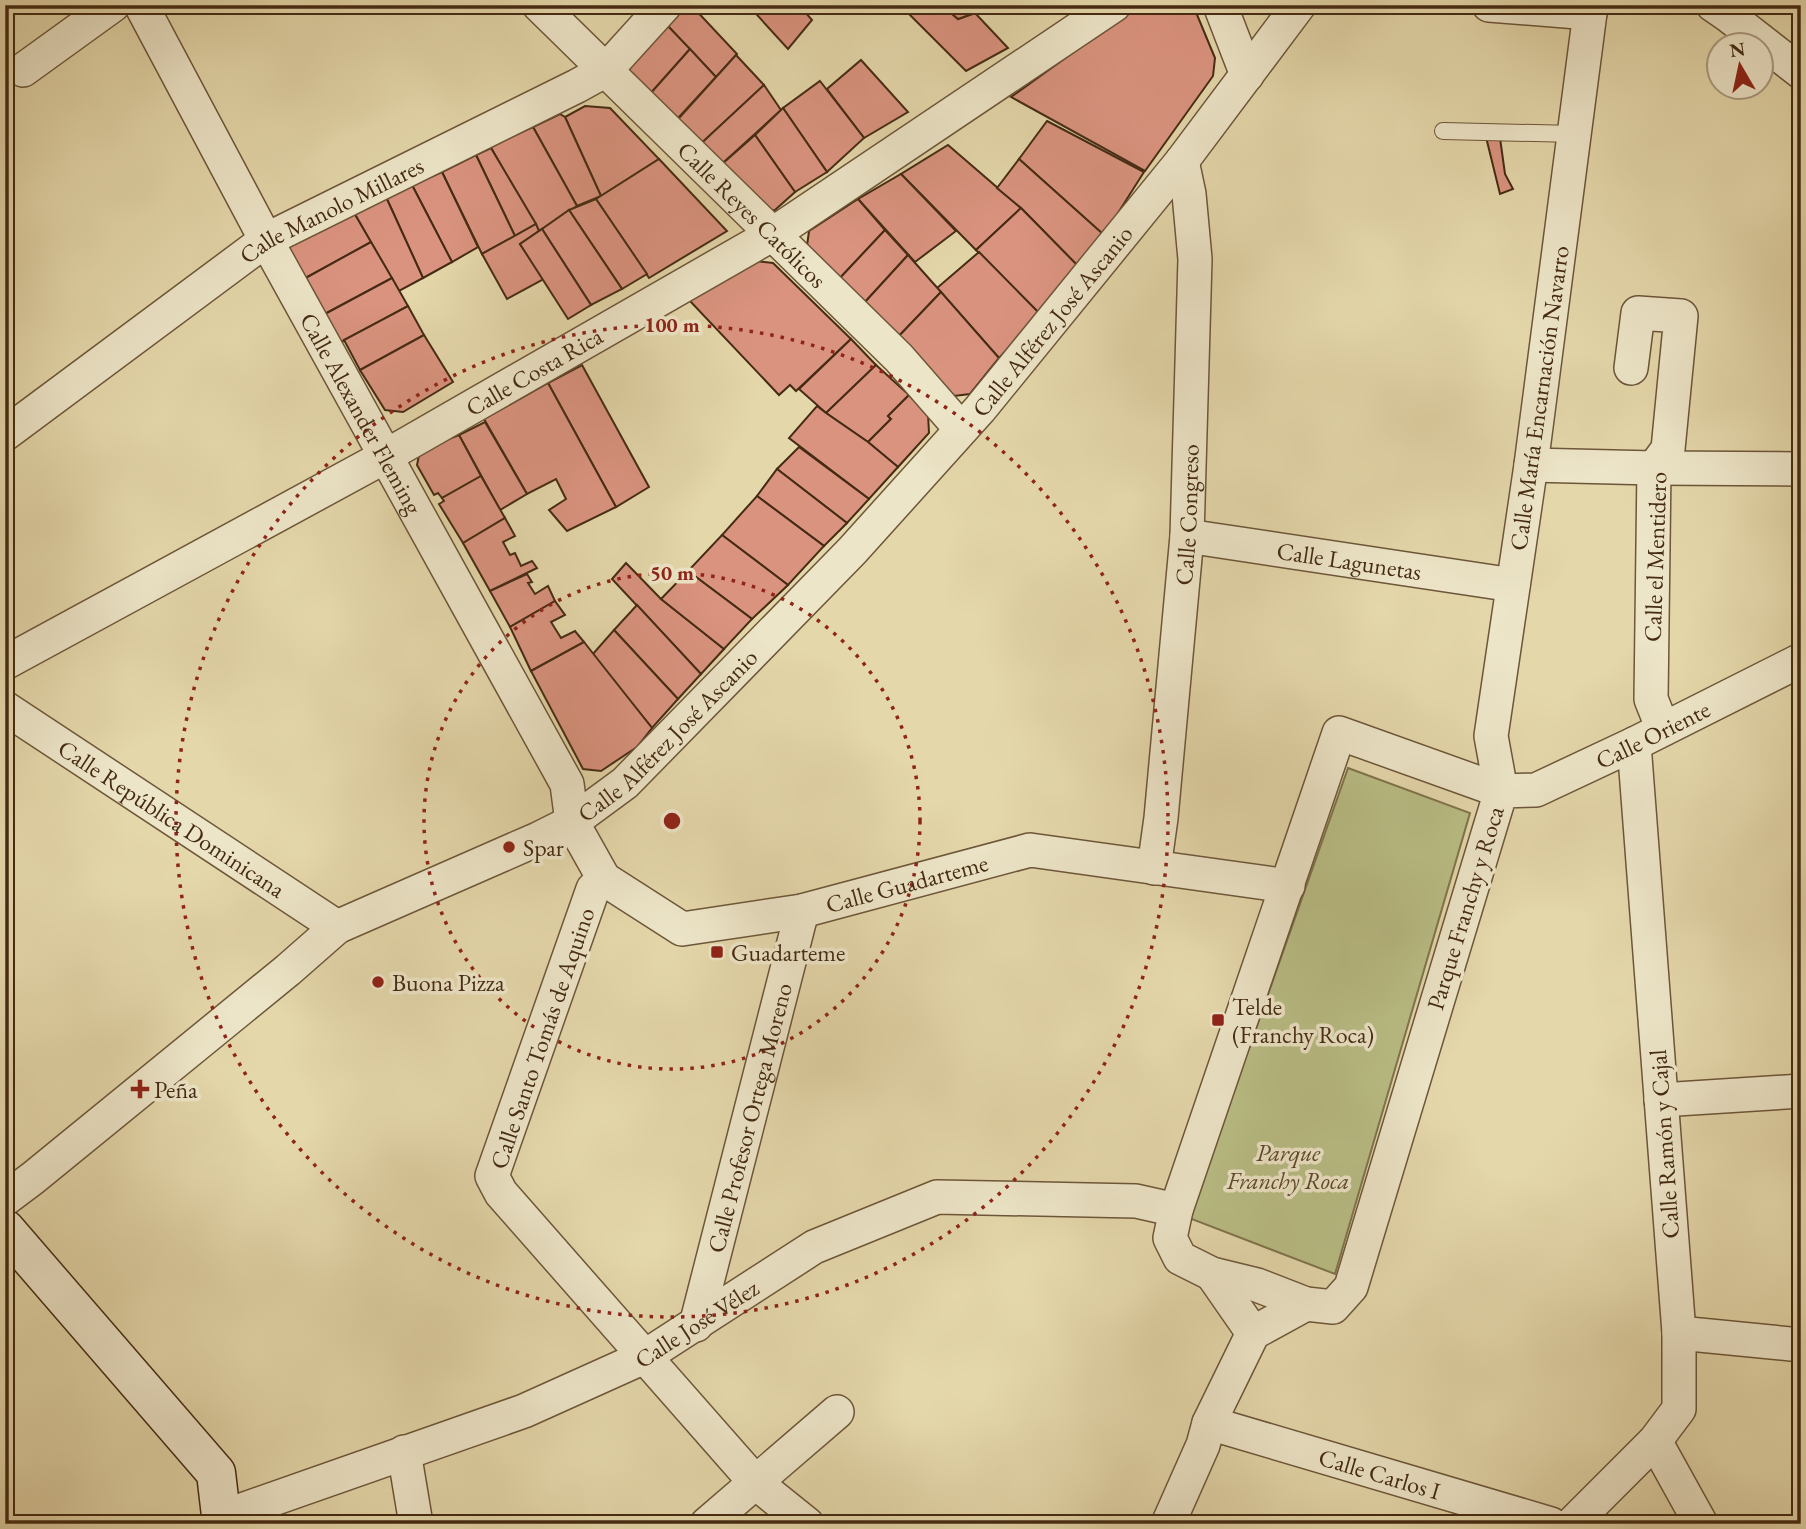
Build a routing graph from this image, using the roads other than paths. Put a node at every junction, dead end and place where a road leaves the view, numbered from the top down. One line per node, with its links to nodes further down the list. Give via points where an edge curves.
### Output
1 (113, 5): 12 (street)
2 (141, 5): 19 (street, Calle Alexander Fleming)
3 (539, 5): 11 (street, Calle Reyes Católicos)
4 (665, 5): 11 (street, Calle Manolo Millares)
5 (1220, 5): 14 (street)
6 (1299, 5): 14 (street, Calle Alférez José Ascanio)
7 (1489, 5): 10 (street)
8 (1713, 5): 13 (street)
9 (1097, 9): 18 (street, Calle Costa Rica)
10 (1591, 9): 16 (street, Calle María Encarnación Navarro)
11 (606, 69): 18 (street, Calle Reyes Católicos); 19 (street, Calle Manolo Millares)
12 (23, 70)
13 (1801, 72)
14 (1247, 75): 17 (street, Calle Alférez José Ascanio)
15 (1443, 131): 16 (lane)
16 (1575, 134): 24 (street, Calle María Encarnación Navarro)
17 (1182, 161): 21 (street, Calle Alférez José Ascanio); 27 (street, Calle Congreso, via 1195,259)
18 (773, 234): 21 (street, Calle Reyes Católicos, via 899,358); 23 (street, Calle Costa Rica)
19 (266, 240): 22 (street, Calle Manolo Millares); 23 (street, Calle Alexander Fleming)
20 (1631, 368): 25 (street, Calle el Mentidero, via 1638,313 1681,316 1668,449)
21 (961, 429): 35 (street, Calle Alférez José Ascanio, via 852,551 625,783)
22 (5, 433)
23 (386, 456): 29 (street, Calle Costa Rica); 35 (street, Calle Alexander Fleming, via 567,784)
24 (1531, 466): 25 (street); 28 (street, Calle María Encarnación Navarro)
25 (1654, 468): 26 (street); 32 (street, Calle el Mentidero, via 1651,699)
26 (1801, 469)
27 (1187, 536): 28 (street, Calle Lagunetas); 36 (street, Calle Congreso)
28 (1513, 585): 34 (street, Calle María Encarnación Navarro, via 1491,736)
29 (5, 663)
30 (1797, 672): 32 (street, Calle Oriente)
31 (5, 708): 40 (street, Calle República Dominicana)
32 (1663, 729): 33 (street, Calle Oriente)
33 (1634, 744): 34 (street, Calle Oriente, via 1536,790); 42 (street, Calle Ramón y Cajal)
34 (1501, 790): 38 (street, Parque Franchy y Roca, via 1339,733); 47 (street, Parque Franchy y Roca, via 1351,1287 1332,1307)
35 (572, 822): 37 (street, Calle Guadarteme); 40 (street, Calle Alférez José Ascanio)
36 (1154, 868): 38 (street, Calle Guadarteme); 39 (street, Calle Guadarteme, via 1030,850)
37 (604, 879): 39 (street, Calle Guadarteme, via 682,929); 52 (street, Calle Santo Tomás de Aquino, via 593,889 492,1176 501,1194)
38 (1288, 886): 44 (street, Parque Franchy y Roca)
39 (802, 911): 48 (street, Calle Profesor Ortega Moreno)
40 (337, 927): 43 (street, Calle Alférez José Ascanio)
41 (1801, 1091): 42 (street)
42 (1661, 1100): 49 (street, Calle Ramón y Cajal)
43 (5, 1199)
44 (1176, 1210): 46 (street, Parque Franchy y Roca, via 1170,1238 1180,1258); 48 (street, Calle José Vélez, via 1136,1201 937,1197 814,1247)
45 (5, 1229): 58 (street, via 216,1472)
46 (1212, 1274): 47 (street, Parque Franchy y Roca); 50 (street, Parque Franchy y Roca)
47 (1306, 1304): 50 (street)
48 (696, 1325): 52 (street, Calle José Vélez)
49 (1679, 1333): 51 (street); 55 (street, Calle Ramón y Cajal, via 1679,1409)
50 (1253, 1334): 54 (street)
51 (1801, 1345)
52 (644, 1357): 56 (street, Calle José Vélez, via 524,1411); 57 (street)
53 (837, 1412): 57 (street)
54 (1209, 1423): 62 (street); 63 (street, Calle Carlos I)
55 (1655, 1441): 64 (street, Calle Ramón y Cajal); 65 (street)
56 (404, 1452): 58 (street, Calle José Vélez); 59 (street)
57 (756, 1483): 60 (street); 61 (street)
58 (222, 1520)
59 (416, 1524)
60 (707, 1524)
61 (807, 1524)
62 (1168, 1524)
63 (1551, 1524)
64 (1572, 1524)
65 (1701, 1524)

